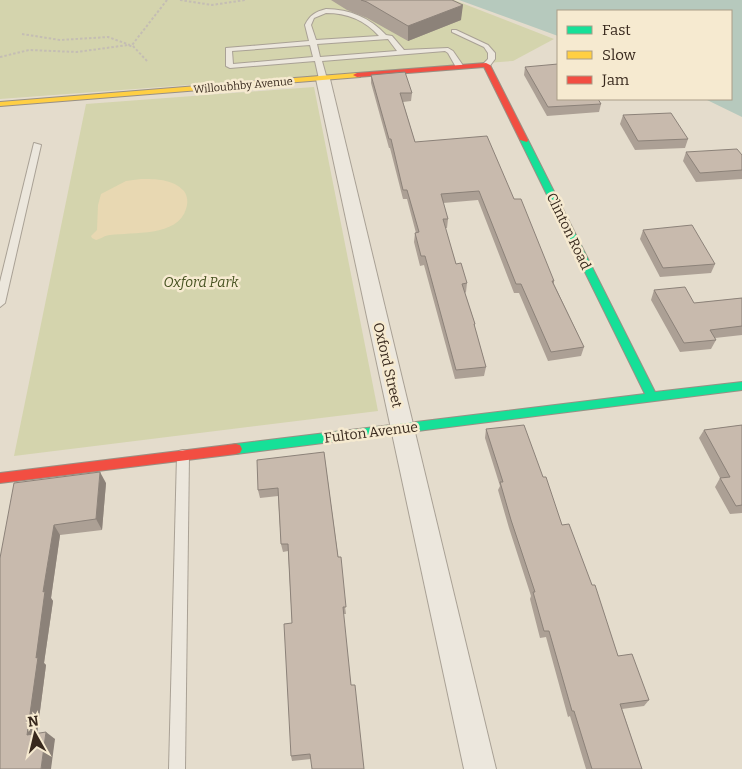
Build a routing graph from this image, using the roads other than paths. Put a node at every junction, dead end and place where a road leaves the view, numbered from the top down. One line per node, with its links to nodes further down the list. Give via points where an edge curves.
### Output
1 (454, 31): 6 (lane, via 486,46 492,53)
2 (384, 37): 3 (lane); 3 (lane, via 372,24 344,11 321,9 313,12 308,26); 4 (lane, via 390,37)
3 (314, 42): 5 (lane); 5 (lane, via 228,49 230,66)
4 (402, 52): 5 (lane); 7 (lane, via 446,49 452,52)
5 (318, 59): 8 (lane)
6 (486, 65): 7 (street, Willoubhby Avenue); 13 (street, Clinton Road)
7 (460, 68): 8 (street, Willoubhby Avenue)
8 (323, 79): 9 (street, Willoubhby Avenue); 14 (street, Oxford Street)
9 (0, 104)
10 (37, 145): 11 (lane)
11 (0, 303)
12 (742, 386): 13 (street, Fulton Avenue)
13 (652, 398): 14 (street, Fulton Avenue)
14 (402, 428): 15 (street, Fulton Avenue); 18 (street, Oxford Street)
15 (183, 455): 16 (street, Fulton Avenue); 17 (lane)
16 (0, 478)
17 (177, 769)
18 (480, 769)

